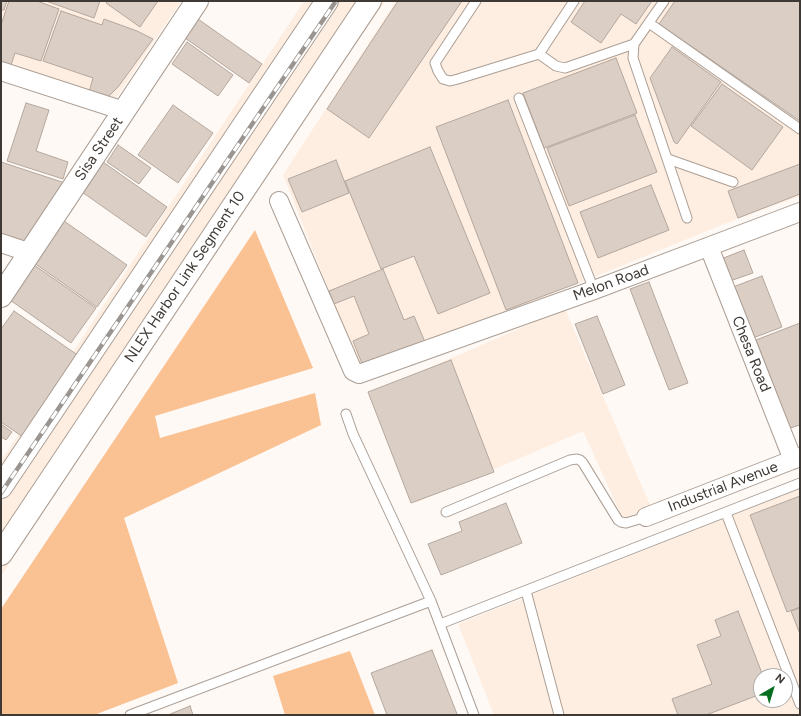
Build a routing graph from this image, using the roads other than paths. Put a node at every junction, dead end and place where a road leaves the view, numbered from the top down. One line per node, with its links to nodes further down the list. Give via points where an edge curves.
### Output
1 (197, 1): 12 (main road, Sisa Street)
2 (327, 1): 27 (main road)
3 (370, 1): 31 (main road, NLEX Harbor Link Segment 10)
4 (476, 1): 9 (lane, via 435,63 443,80 458,79)
5 (574, 1): 9 (lane)
6 (664, 1): 7 (lane)
7 (650, 22): 8 (lane); 13 (lane)
8 (634, 44): 9 (lane, via 565,68 556,66); 14 (lane, via 633,58)
9 (539, 54)
10 (1, 71): 12 (street)
11 (518, 98): 22 (lane)
12 (124, 111): 21 (main road, Sisa Street)
13 (800, 129)
14 (668, 159): 15 (lane); 18 (lane)
15 (733, 182)
16 (279, 201): 22 (street, Melon Road, via 354,371 359,374)
17 (800, 212): 20 (street, Melon Road)
18 (687, 218)
19 (1, 243): 21 (street)
20 (709, 247): 22 (street, Melon Road); 25 (street, Chesa Road)
21 (30, 253): 23 (main road, Sisa Street)
22 (594, 290)
23 (1, 296)
24 (346, 414): 33 (lane)
25 (797, 459): 30 (street, Industrial Avenue)
26 (800, 483): 29 (lane)
27 (1, 488)
28 (446, 512): 30 (lane, via 577,459 583,463 618,520 626,523)
29 (726, 513): 32 (lane); 35 (lane)
30 (646, 517)
31 (1, 554)
32 (526, 591): 34 (lane); 38 (lane)
33 (431, 601): 34 (lane); 36 (lane)
34 (440, 624): 37 (lane)
35 (800, 704)
36 (130, 715)
37 (474, 715)
38 (559, 715)

